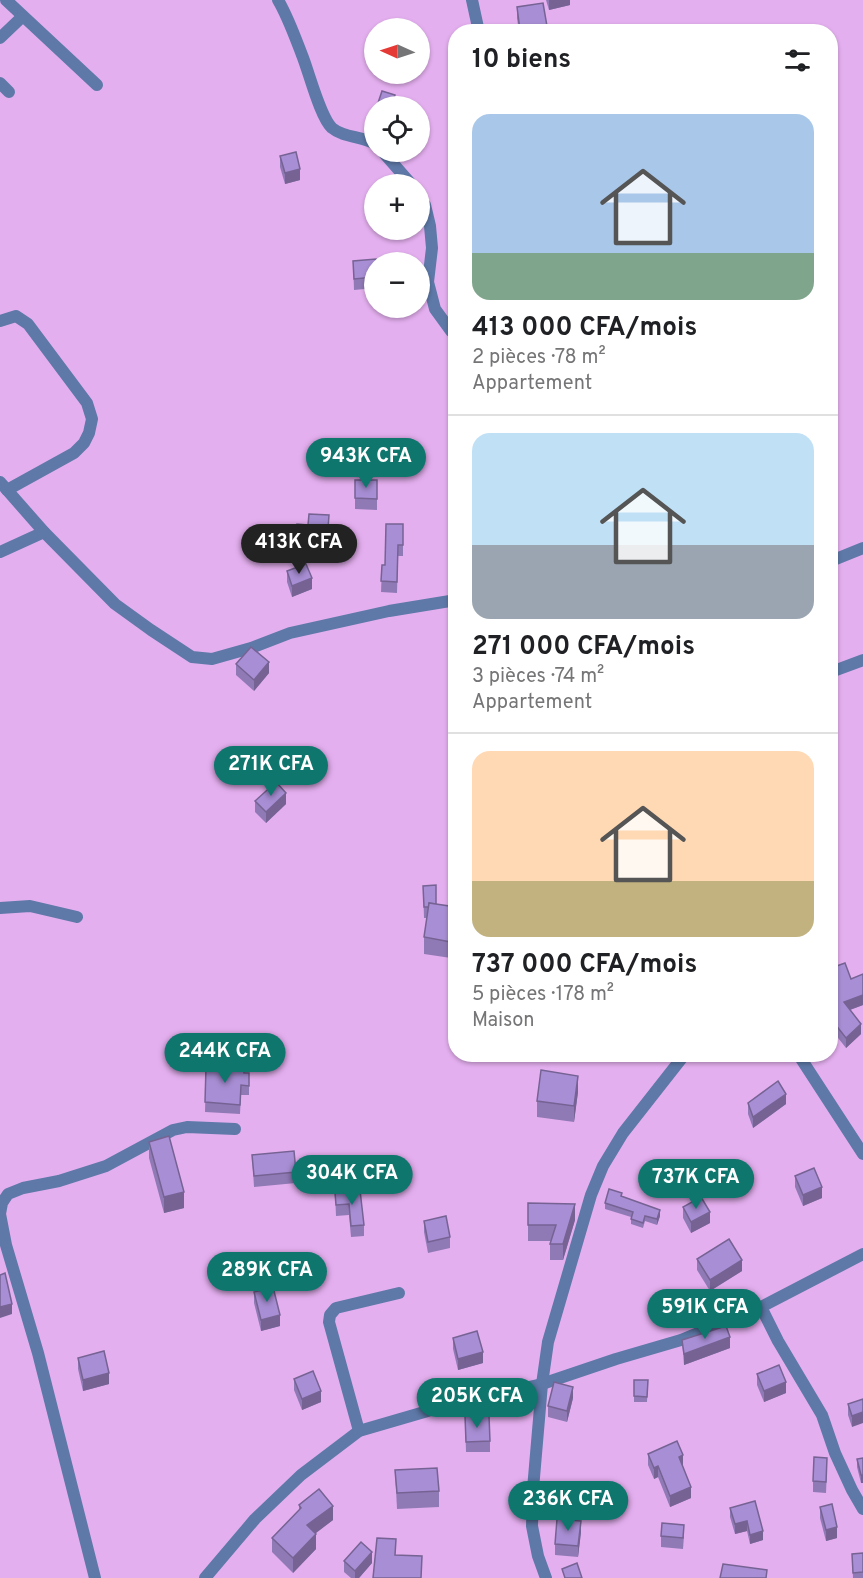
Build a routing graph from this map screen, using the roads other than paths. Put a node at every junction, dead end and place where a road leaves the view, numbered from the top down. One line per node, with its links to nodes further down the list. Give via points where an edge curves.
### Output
1 (6, 0): 4 (street)
2 (278, 0): 8 (street, via 325,119 346,135)
3 (472, 0): 5 (street)
4 (22, 17): 6 (street); 7 (street)
5 (477, 24)
6 (0, 38)
7 (97, 86)
8 (364, 139)
9 (391, 162): 10 (street)
10 (402, 174)
11 (430, 226): 13 (street, via 428,282 435,309)
12 (0, 321): 14 (street, via 16,316 28,324 87,403 92,419 84,443 74,453)
13 (448, 327)
14 (4, 486): 15 (street)
15 (44, 532): 17 (street); 19 (street, via 115,604 192,657 212,659 301,631)
16 (863, 548): 18 (street)
17 (0, 552)
18 (838, 558)
19 (448, 601)
20 (863, 660): 21 (street)
21 (838, 669)
22 (0, 908): 23 (street, via 30,906)
23 (77, 917)
24 (679, 1062): 31 (street, via 623,1133 603,1166 548,1342)
25 (803, 1062): 27 (street)
26 (235, 1129): 34 (street, via 173,1130 106,1166 23,1188 8,1194 2,1203 0,1214 6,1245 38,1353)
27 (863, 1154)
28 (863, 1254): 30 (street)
29 (399, 1293): 32 (street, via 336,1308 330,1315)
30 (761, 1307): 31 (street, via 681,1340); 33 (street, via 822,1415 835,1453)
31 (542, 1384): 32 (street); 36 (street, via 532,1526)
32 (359, 1431): 35 (street, via 301,1475 255,1519)
33 (863, 1509)
34 (95, 1578)
35 (205, 1578)
36 (546, 1578)

